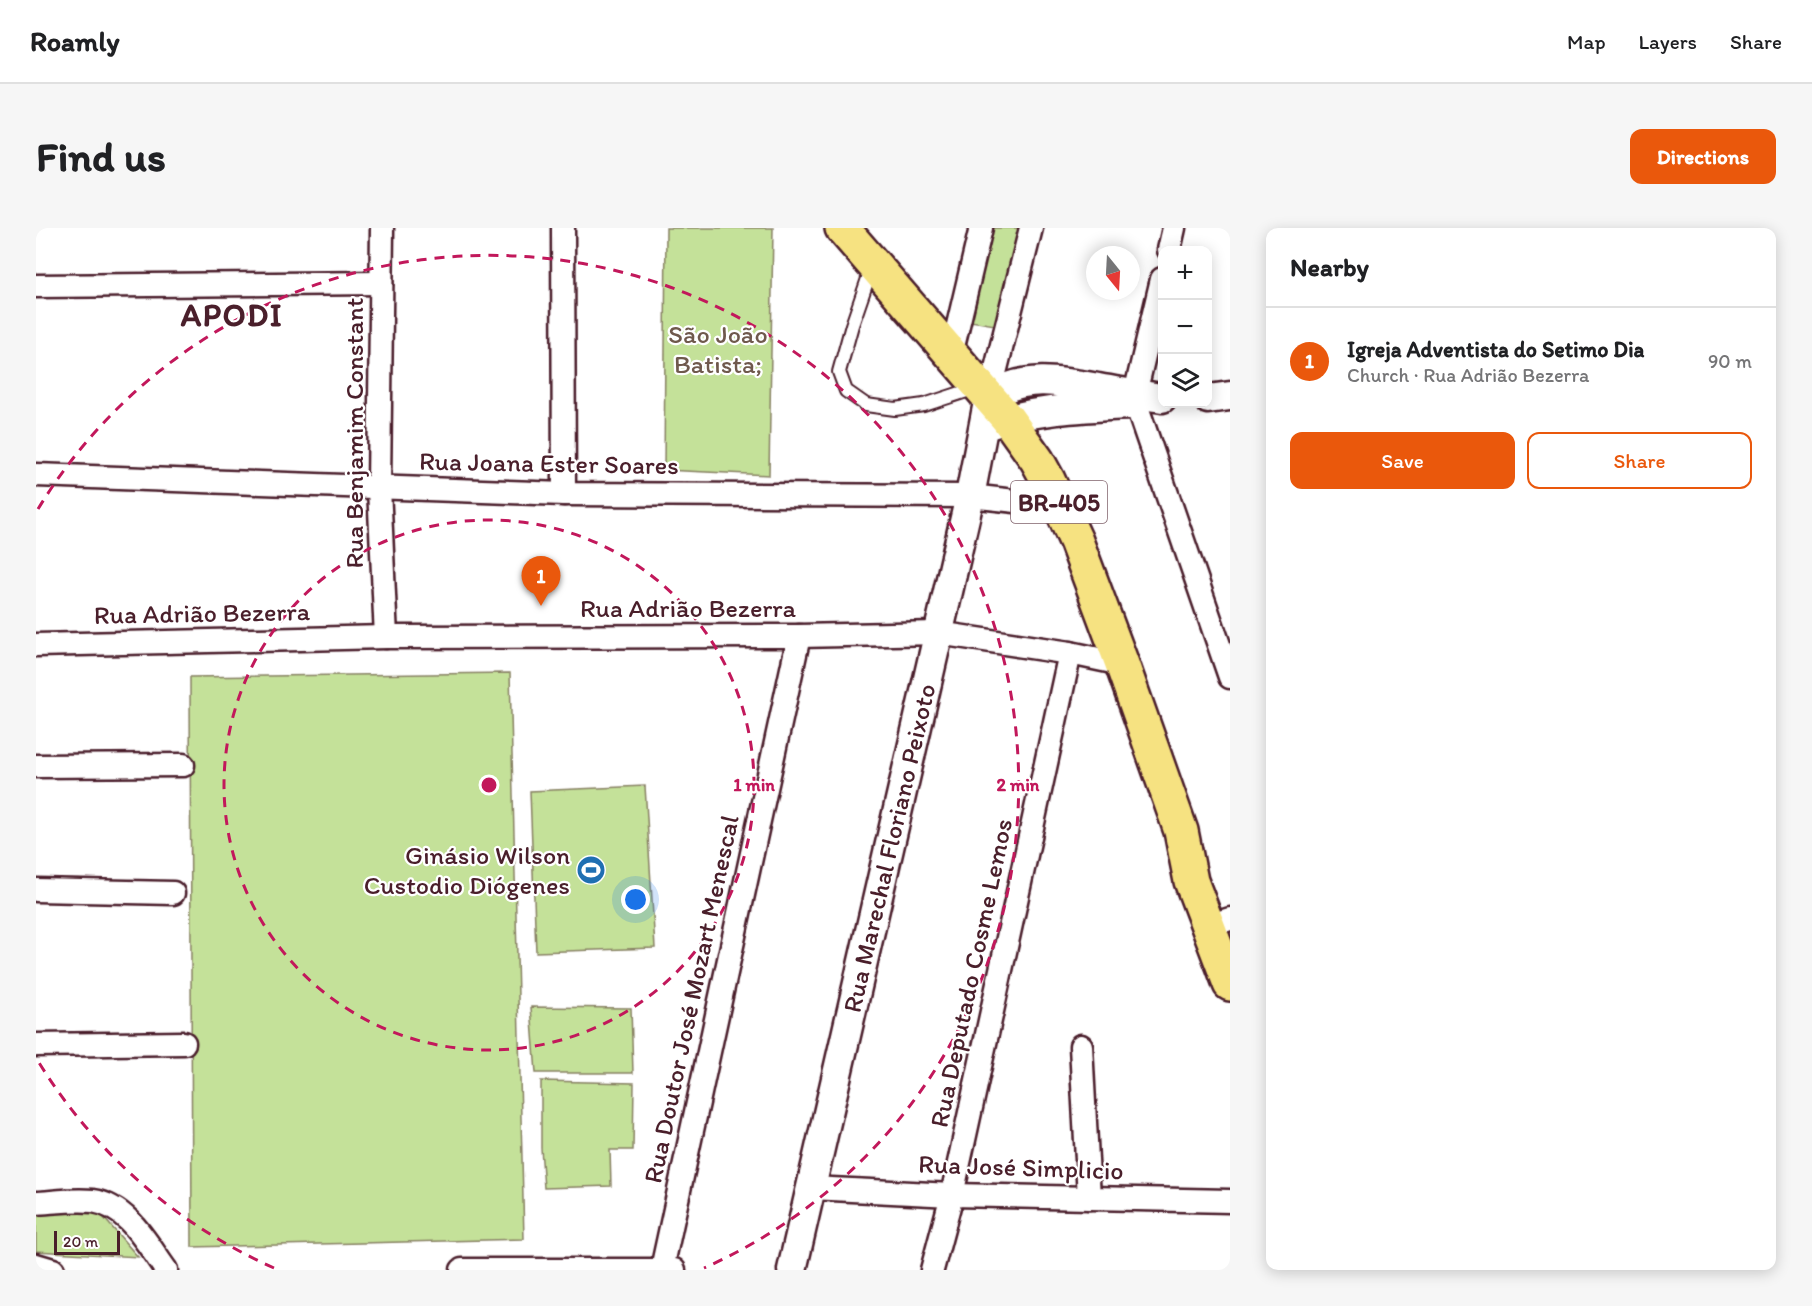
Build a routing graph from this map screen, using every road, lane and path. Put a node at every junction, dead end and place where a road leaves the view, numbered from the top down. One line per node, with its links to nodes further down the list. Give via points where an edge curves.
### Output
1 (382, 228): 9 (street, Rua Benjamim Constant)
2 (563, 228): 19 (street)
3 (842, 228): 8 (highway, BR-405)
4 (981, 228): 12 (street)
5 (1031, 228): 16 (street)
6 (1174, 228): 7 (street)
7 (1170, 246)
8 (873, 264): 12 (highway, BR-405); 16 (lane, via 839,372 846,391 866,405 895,409 924,405)
9 (381, 283): 10 (street); 18 (street, Rua Benjamim Constant)
10 (36, 286)
11 (1160, 300): 15 (street)
12 (951, 355): 16 (highway, BR-405)
13 (1230, 396): 14 (street)
14 (1212, 398)
15 (1149, 399): 16 (street, via 1045,380 1000,390); 28 (street)
16 (990, 407): 20 (street, Rua Marechal Floriano Peixoto); 21 (highway, BR-405, via 1037,460)
17 (36, 475): 18 (street, Rua Joana Ester Soares)
18 (379, 488): 19 (street, Rua Joana Ester Soares); 24 (street, Rua Benjamim Constant)
19 (564, 494): 20 (street, Rua Joana Ester Soares)
20 (970, 496): 21 (street, Rua Joana Ester Soares); 22 (street, Rua Marechal Floriano Peixoto)
21 (1061, 506): 27 (highway, BR-405)
22 (938, 633): 23 (street, Rua Adrião Bezerra); 26 (street, Rua Adrião Bezerra); 38 (street, Rua Marechal Floriano Peixoto)
23 (799, 636): 24 (street, Rua Adrião Bezerra); 47 (street, Rua Doutor José Mozart Menescal)
24 (386, 637): 25 (street, Rua Adrião Bezerra)
25 (36, 645)
26 (1070, 653): 27 (street, Rua Adrião Bezerra); 39 (street, Rua Deputado Cosme Lemos)
27 (1122, 664): 33 (highway, BR-405, via 1181,831 1191,881)
28 (1230, 677)
29 (183, 765): 30 (street)
30 (36, 766)
31 (36, 890): 32 (street)
32 (173, 893)
33 (1224, 923): 34 (highway, BR-405)
34 (1230, 984)
35 (184, 1043): 36 (street)
36 (36, 1045)
37 (1082, 1046): 40 (street)
38 (811, 1188): 39 (street, Rua José Simplicio); 48 (street, Rua Marechal Floriano Peixoto)
39 (952, 1195): 40 (street, Rua José Simplicio); 49 (street, Rua Deputado Cosme Lemos)
40 (1089, 1198): 41 (street, Rua José Simplicio)
41 (1230, 1201)
42 (36, 1203): 45 (street, via 94,1201 114,1208 133,1224)
43 (36, 1265): 44 (street)
44 (53, 1270)
45 (166, 1270)
46 (462, 1270): 47 (street)
47 (668, 1270)
48 (792, 1270)
49 (932, 1270)

